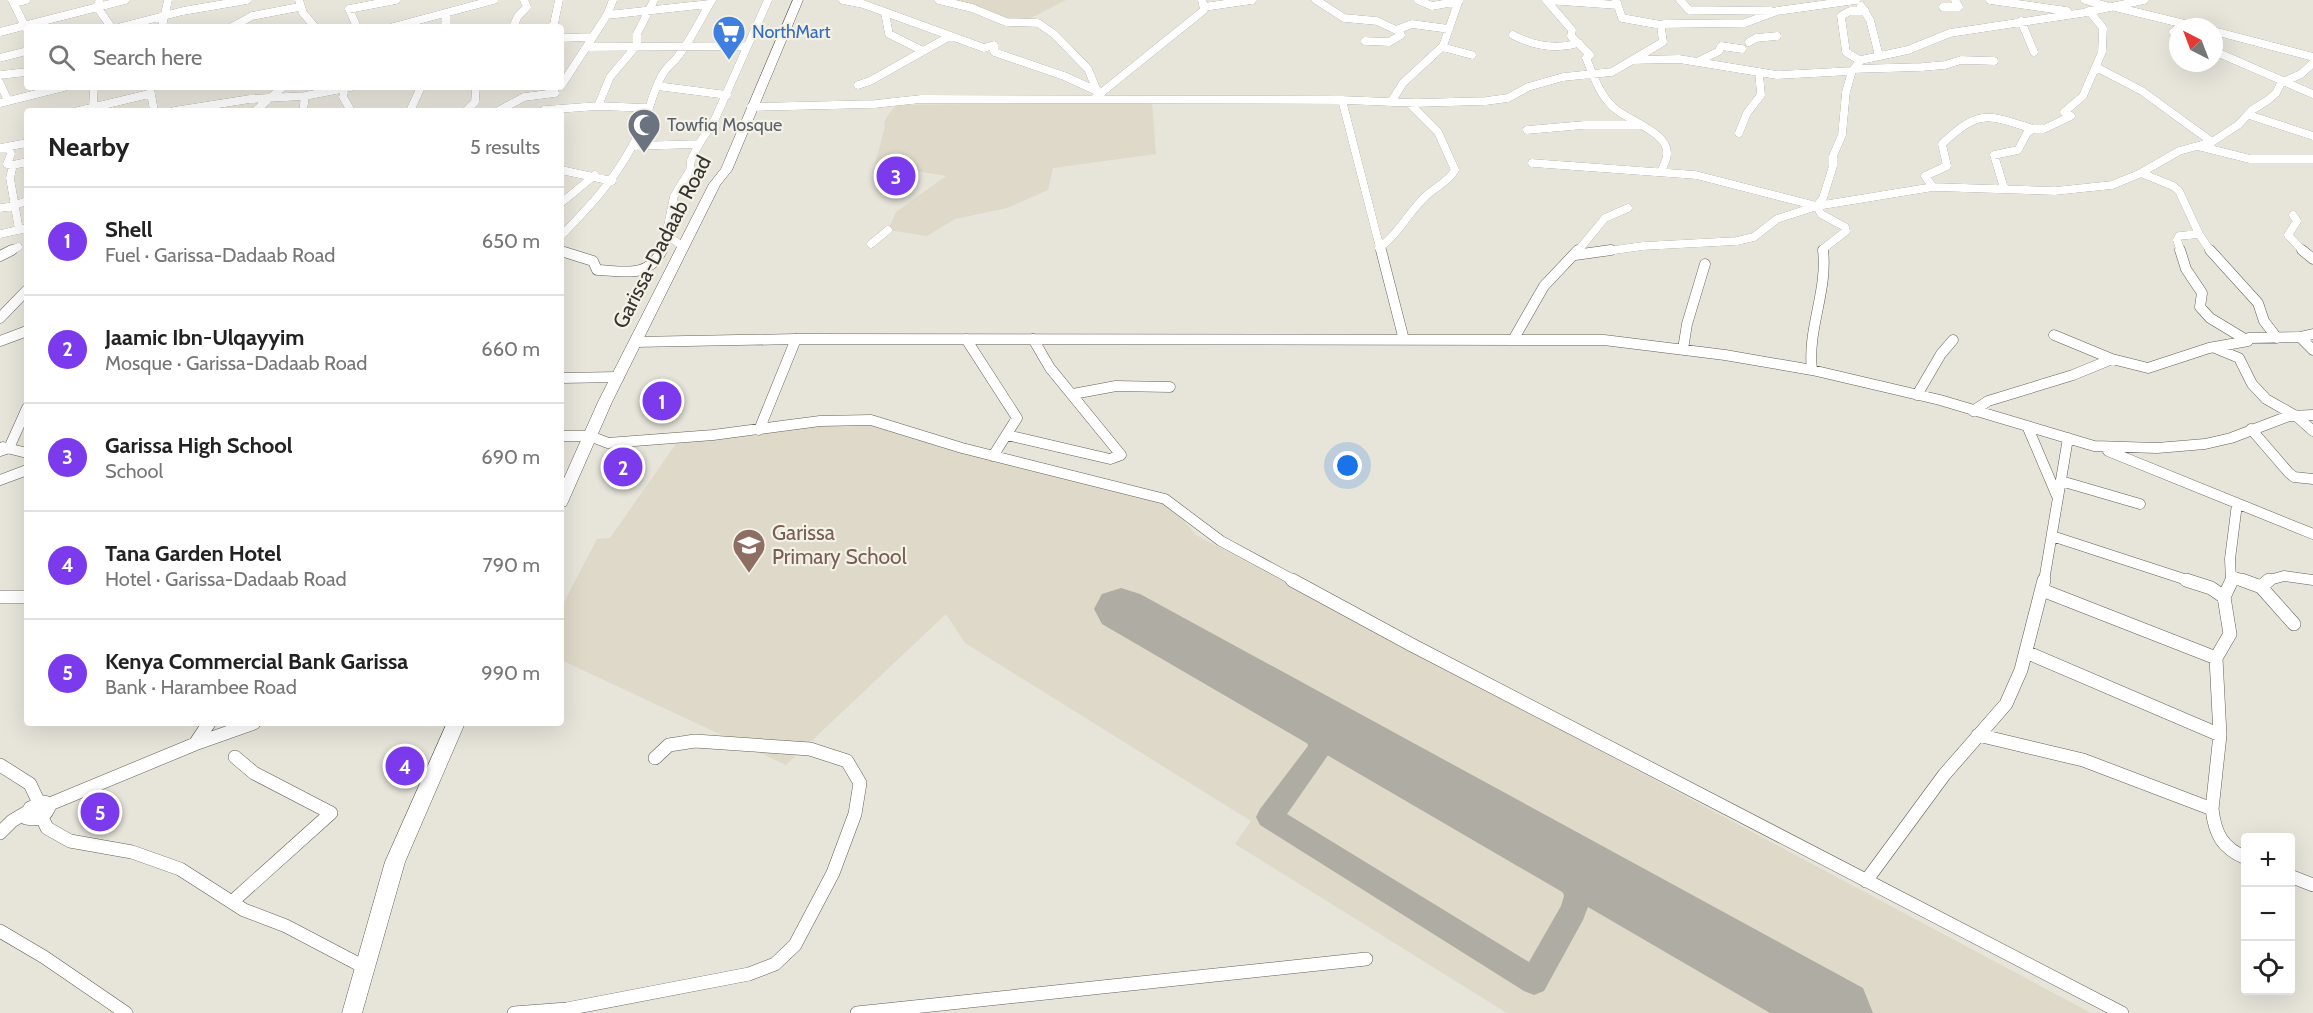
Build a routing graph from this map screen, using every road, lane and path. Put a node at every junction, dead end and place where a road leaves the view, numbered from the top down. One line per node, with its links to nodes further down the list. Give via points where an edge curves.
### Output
1 (26, 0): 28 (street)
2 (124, 0): 31 (street)
3 (168, 0): 46 (street)
4 (247, 0): 46 (street)
5 (396, 0): 35 (street)
6 (456, 0): 42 (street)
7 (494, 0): 42 (street)
8 (524, 0): 60 (street, via 527,7)
9 (559, 0): 61 (street)
10 (613, 0): 45 (street)
11 (654, 0): 38 (street)
12 (768, 0): 79 (street)
13 (798, 0): 129 (highway, Garissa-Dadaab Road)
14 (843, 0): 44 (street)
15 (939, 0): 118 (street, via 1006,22 1038,23 1088,69)
16 (1252, 0): 34 (street)
17 (1316, 0): 65 (street, via 1344,18 1377,21)
18 (1418, 0): 19 (street, via 1432,6)
19 (1459, 0): 64 (street)
20 (1546, 0): 33 (street); 76 (street)
21 (1680, 0): 40 (street, via 1689,10)
22 (1793, 0): 39 (street)
23 (1856, 0): 30 (street); 41 (street)
24 (1955, 0): 36 (street, via 1959,7)
25 (1990, 0): 43 (street)
26 (2085, 0): 37 (street)
27 (2144, 0): 37 (street)
28 (13, 2): 50 (street)
29 (710, 2): 38 (street); 78 (street)
30 (1819, 2): 39 (street)
31 (98, 3): 51 (street); 52 (street)
32 (299, 3): 55 (street); 56 (street)
33 (1616, 3): 62 (street, via 1625,19)
34 (1203, 4): 118 (street, via 1204,10 1192,21)
35 (348, 5): 57 (street)
36 (1943, 7)
37 (2111, 7): 43 (street); 49 (street)
38 (650, 9): 45 (street); 77 (street, via 637,34)
39 (1800, 9): 40 (street)
40 (1777, 11): 48 (street)
41 (1864, 11): 88 (street); 92 (street, via 1841,16 1846,52)
42 (449, 12): 58 (street); 59 (street)
43 (2086, 12): 47 (street); 98 (street, via 2103,28 2102,52)
44 (885, 13): 69 (street); 83 (street, via 889,33)
45 (607, 15): 71 (street)
46 (165, 16): 53 (street); 54 (street)
47 (2021, 21): 85 (street); 88 (street, via 1950,33 1908,50)
48 (1745, 23): 62 (street); 73 (street)
49 (2169, 23)
50 (24, 24)
51 (38, 24)
52 (109, 24)
53 (132, 24)
54 (163, 24)
55 (237, 24)
56 (313, 24)
57 (356, 24)
58 (417, 24)
59 (447, 24)
60 (514, 24)
61 (554, 24)
62 (1661, 25): 91 (street, via 1663,42)
63 (24, 28): 66 (street)
64 (1449, 29): 65 (street, via 1412,24); 81 (street)
65 (1399, 30): 74 (street, via 1401,34 1395,41)
66 (0, 32)
67 (2223, 33): 89 (street)
68 (1513, 34): 76 (street, via 1528,44)
69 (950, 36): 83 (street); 118 (street, via 984,48 994,45 994,52 1064,76)
70 (1777, 36): 73 (street)
71 (591, 37): 72 (street); 80 (street)
72 (564, 38)
73 (1762, 38): 75 (street)
74 (1365, 41)
75 (1749, 42)
76 (1579, 43): 102 (street, via 1590,55 1586,58)
77 (637, 45): 78 (street); 80 (street); 128 (street, via 610,77)
78 (684, 46): 79 (street); 107 (street)
79 (746, 46): 120 (street)
80 (586, 47): 97 (street)
81 (1442, 47): 86 (street); 125 (street, via 1403,83)
82 (1742, 49): 93 (street, via 1721,46)
83 (923, 51): 106 (street)
84 (24, 52): 90 (street)
85 (2034, 52)
86 (1472, 55)
87 (2223, 55): 105 (street)
88 (1879, 56): 92 (street)
89 (2313, 57)
90 (0, 58)
91 (1633, 60): 93 (street); 102 (street, via 1612,72)
92 (1859, 60): 99 (street)
93 (1699, 62): 101 (street)
94 (1994, 62): 99 (street, via 1961,60 1945,65)
95 (2313, 63): 105 (street)
96 (564, 66): 97 (street)
97 (575, 66): 104 (street)
98 (2096, 67): 144 (street, via 2084,96 2064,112 2071,116 2044,129); 148 (street, via 2170,109)
99 (1853, 70): 101 (street); 168 (street, via 1846,92 1842,135 1823,198)
100 (24, 73): 103 (street)
101 (1759, 73): 146 (street, via 1761,95 1747,113)
102 (1594, 74): 126 (street, via 1546,81 1500,100); 143 (street, via 1613,106)
103 (0, 78): 124 (street)
104 (564, 82)
105 (2286, 82): 119 (street); 142 (street)
106 (858, 85)
107 (657, 86): 120 (street); 140 (street)
108 (52, 90): 124 (street)
109 (94, 90): 127 (street)
110 (150, 90): 127 (street); 131 (street)
111 (280, 90): 122 (street)
112 (332, 90): 121 (street)
113 (346, 90): 135 (street, via 344,101)
114 (420, 90): 136 (street)
115 (476, 90): 137 (street, via 475,102)
116 (555, 90): 138 (street, via 524,97)
117 (558, 90): 139 (street)
118 (1096, 94): 123 (street); 129 (street)
119 (2313, 94)
120 (727, 95): 150 (street)
121 (304, 96): 122 (street); 134 (street)
122 (272, 97): 132 (street); 133 (street)
123 (1342, 100): 125 (street); 181 (street)
124 (4, 102)
125 (1391, 102): 126 (street)
126 (1409, 103): 181 (street, via 1444,139 1455,170)
127 (93, 106): 130 (street)
128 (598, 106): 140 (street); 141 (street)
129 (751, 107): 180 (highway, Garissa-Dadaab Road, via 726,170)
130 (87, 108)
131 (153, 108)
132 (192, 108)
133 (259, 108)
134 (303, 108)
135 (349, 108)
136 (411, 108)
137 (469, 108)
138 (504, 108)
139 (546, 108)
140 (647, 108): 151 (street, via 648,116)
141 (564, 109)
142 (2249, 115): 147 (street); 148 (street)
143 (1641, 125): 145 (street); 159 (street, via 1666,148)
144 (2033, 129): 163 (street, via 1988,115 1966,123 1942,144 1947,166 1925,176); 164 (street, via 2018,150 1993,156)
145 (1527, 130)
146 (1739, 133)
147 (2313, 136)
148 (2212, 142): 152 (street)
149 (24, 144): 153 (street)
150 (699, 144): 151 (street); 177 (street, via 690,170 674,196 668,216)
151 (633, 146): 162 (street)
152 (2198, 146): 154 (street, via 2250,159); 160 (street, via 2179,151)
153 (4, 148): 157 (street, via 11,154 7,164)
154 (2313, 159)
155 (24, 163): 157 (street)
156 (1532, 163): 159 (street)
157 (13, 165): 167 (street, via 10,178)
158 (564, 170): 161 (street)
159 (1661, 172): 168 (street, via 1696,176)
160 (2141, 173): 164 (street, via 2112,185 2055,191); 176 (street, via 2179,191)
161 (595, 175): 162 (street); 165 (street)
162 (612, 181): 174 (street)
163 (1933, 187): 164 (street); 168 (street)
164 (2004, 188)
165 (564, 201)
166 (24, 202): 167 (street)
167 (15, 206): 169 (street); 172 (street)
168 (1817, 206): 183 (street, via 1777,219 1754,237 1737,241 1643,246); 207 (street, via 1846,231 1823,249 1825,288 1812,330)
169 (0, 208)
170 (1628, 208): 183 (street, via 1605,218)
171 (2293, 215): 185 (street, via 2297,221 2288,234)
172 (23, 229): 175 (street)
173 (888, 230): 178 (street)
174 (564, 233)
175 (0, 234)
176 (2199, 234): 193 (street, via 2215,258 2258,303 2264,321); 201 (street, via 2179,236 2177,240 2186,269 2202,293 2200,307 2210,318)
177 (668, 238): 180 (street); 182 (street, via 653,265 642,269 597,270 593,261)
178 (871, 244)
179 (18, 247): 184 (street)
180 (684, 247): 202 (highway, Garissa-Dadaab Road)
181 (1379, 248): 199 (street)
182 (564, 252)
183 (1575, 255): 197 (street, via 1544,286)
184 (0, 256)
185 (2313, 259)
186 (1705, 264): 204 (street)
187 (24, 293): 188 (street)
188 (0, 318)
189 (24, 332): 200 (street)
190 (2313, 334): 192 (street)
191 (2054, 335): 206 (street)
192 (2300, 337): 193 (street); 205 (street)
193 (2277, 338): 201 (street)
194 (796, 339): 195 (street); 202 (street); 219 (street)
195 (966, 339): 196 (street); 221 (street, via 1017,418)
196 (1033, 339): 199 (street); 211 (street, via 1050,368)
197 (1513, 339): 199 (street); 204 (street, via 1604,340)
198 (1953, 339): 212 (street)
199 (1404, 340)
200 (0, 341)
201 (2248, 341): 203 (street)
202 (635, 342): 209 (highway, Garissa-Dadaab Road)
203 (2209, 348): 206 (street, via 2148,368); 216 (street, via 2239,358 2261,394)
204 (1683, 349): 207 (street)
205 (2313, 350)
206 (2112, 359): 213 (street, via 1988,402)
207 (1812, 370): 212 (street)
208 (564, 378): 209 (street)
209 (619, 378): 223 (highway, Garissa-Dadaab Road)
210 (1170, 387): 211 (street, via 1116,386)
211 (1073, 394): 221 (street, via 1120,457 1110,459)
212 (1917, 395): 213 (street)
213 (1973, 411): 217 (street)
214 (24, 413): 226 (street)
215 (2313, 415): 216 (street)
216 (2296, 416): 218 (street); 220 (street)
217 (2028, 428): 224 (street); 234 (street)
218 (2251, 429): 225 (street, via 2234,437 2189,445); 230 (street, via 2289,473)
219 (759, 430): 223 (street, via 608,443); 228 (street, via 820,421 871,420)
220 (2313, 431)
221 (1007, 435): 228 (street)
222 (564, 436): 223 (street)
223 (590, 436): 233 (highway, Garissa-Dadaab Road)
224 (2068, 438): 225 (street); 232 (street)
225 (2094, 446): 236 (street)
226 (3, 448): 227 (street)
227 (24, 453)
228 (993, 456): 263 (street, via 1166,499 1205,531 1254,560)
229 (24, 471): 231 (street)
230 (2313, 479)
231 (0, 480)
232 (2061, 481): 234 (street); 235 (street)
233 (564, 495)
234 (2058, 500): 238 (street)
235 (2140, 504)
236 (2236, 504): 237 (street); 239 (street)
237 (2313, 534)
238 (2052, 536): 242 (street); 245 (street, via 2211,588)
239 (2232, 576): 241 (street); 245 (street, via 2231,588)
240 (2313, 580): 241 (street, via 2272,577)
241 (2261, 587): 246 (street)
242 (2042, 590): 247 (street); 248 (street)
243 (0, 597): 244 (street)
244 (24, 597)
245 (2224, 597): 248 (street, via 2230,634)
246 (2294, 624)
247 (2026, 652): 252 (street, via 2006,704); 253 (street)
248 (2216, 658): 253 (street)
249 (207, 726): 254 (street)
250 (246, 726): 254 (street)
251 (455, 726): 268 (highway, via 395,862)
252 (1978, 735): 258 (street, via 2096,763); 263 (street)
253 (2220, 735): 258 (street)
254 (195, 744): 259 (street)
255 (235, 758): 265 (street, via 254,773 331,813)
256 (655, 758): 269 (street, via 669,745 694,741 810,749 847,761 860,783 855,814 833,873 795,945 775,964 749,974)
257 (0, 765): 259 (street, via 35,788)
258 (2212, 809): 261 (street, via 2218,837 2228,850)
259 (37, 811): 260 (street); 265 (street, via 47,828 70,841 132,852 180,869)
260 (0, 834)
261 (2241, 856)
262 (2295, 878): 264 (street)
263 (1866, 881): 274 (street)
264 (2313, 885)
265 (233, 901): 268 (street, via 244,910 286,926)
266 (0, 931): 270 (street)
267 (1366, 959): 273 (street)
268 (363, 967): 271 (highway)
269 (564, 1012): 272 (street)
270 (126, 1013)
271 (352, 1013)
272 (514, 1013)
273 (857, 1013)
274 (2122, 1013)

